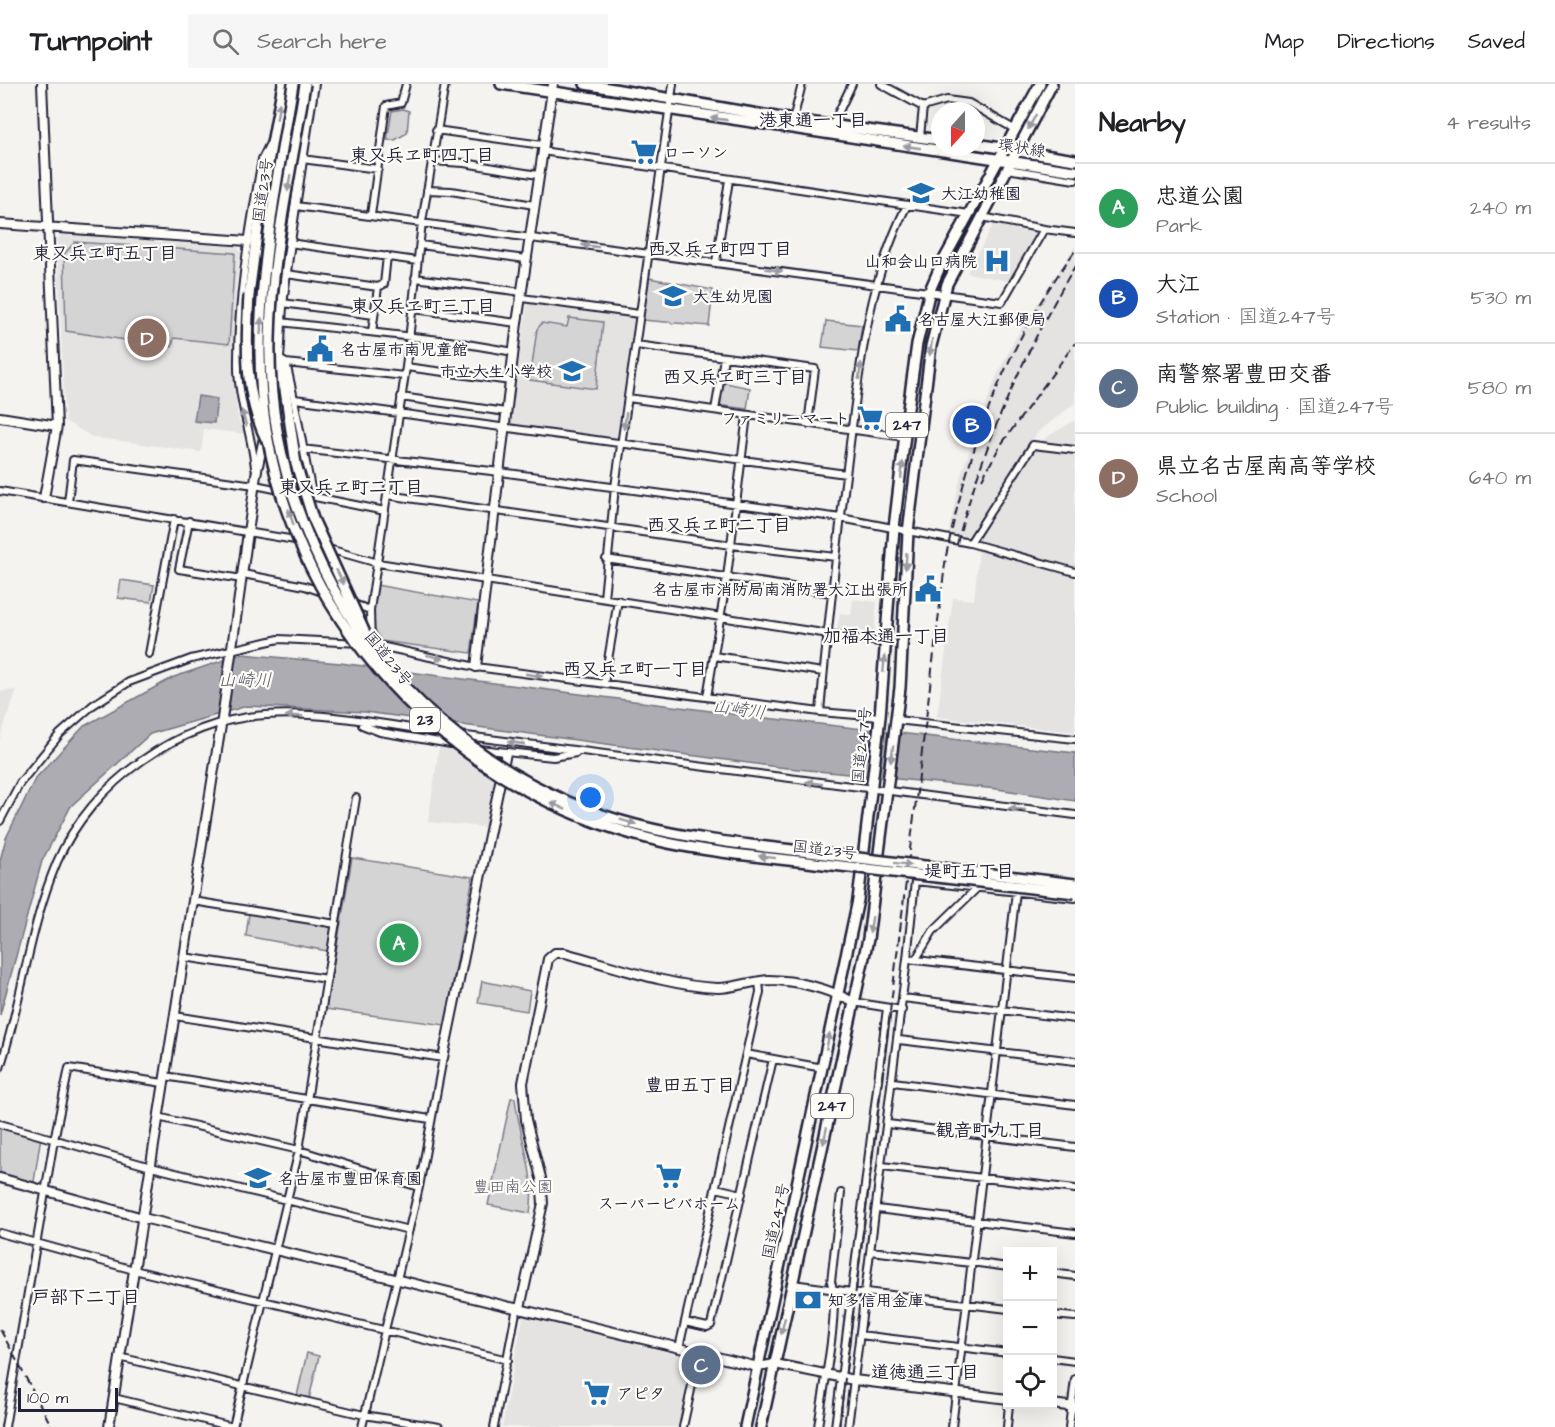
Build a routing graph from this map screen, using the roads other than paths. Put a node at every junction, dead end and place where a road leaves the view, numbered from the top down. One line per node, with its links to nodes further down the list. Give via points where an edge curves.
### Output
1 (42, 84): 51 (street)
2 (283, 84): 24 (main road, one-way to 2)
3 (293, 84): 99 (main road, 国道23号 / 23, one-way to 3, bridge, via 260,352 262,301)
4 (305, 84): 140 (main road, 国道23号 / 23, one-way to 140, bridge, via 274,277 272,392 285,470 302,522 343,606)
5 (314, 84): 30 (street)
6 (406, 84): 35 (street, via 401,103 386,106)
7 (445, 84): 23 (street)
8 (501, 84): 16 (main road, 環状線)
9 (585, 84): 17 (main road)
10 (673, 84): 17 (street)
11 (802, 84): 20 (street)
12 (852, 84): 21 (street)
13 (881, 84): 18 (street)
14 (1040, 84): 22 (main road, 国道247号 / 247)
15 (1052, 84): 29 (main road, 国道247号 / 247, one-way to 29)
16 (552, 87): 19 (main road, 環状線); 28 (street)
17 (670, 99): 19 (street); 20 (main road)
18 (923, 107): 22 (street, via 947,100 969,103); 25 (street)
19 (668, 111): 31 (main road, 環状線, one-way to 19); 36 (street)
20 (793, 120): 21 (main road)
21 (832, 126): 25 (main road)
22 (1014, 129): 29 (main road, 国道247号 / 247)
23 (436, 130): 28 (street); 32 (street)
24 (274, 137): 55 (street, via 261,159); 99 (main road, bridge, via 249,295 246,368 258,422)
25 (920, 137): 26 (main road)
26 (931, 139)
27 (985, 145): 29 (main road, 環状線)
28 (542, 148): 36 (street); 39 (street)
29 (1012, 149): 31 (main road, 国道247号 / 247); 33 (main road, 国道247号 / 247); 34 (main road, 環状線)
30 (302, 159): 35 (street); 45 (street)
31 (1001, 159): 33 (main road, 環状線); 46 (main road, 国道247号 / 247)
32 (431, 160): 39 (street); 42 (street)
33 (1012, 160): 37 (main road, 国道247号 / 247); 38 (main road, 環状線)
34 (1075, 160)
35 (378, 169): 47 (street)
36 (660, 169): 40 (street); 58 (street)
37 (1007, 169): 41 (street); 48 (main road, 国道247号 / 247)
38 (1075, 171)
39 (538, 175): 43 (street)
40 (729, 180): 44 (street); 62 (street)
41 (1075, 180)
42 (427, 190): 43 (street); 49 (street)
43 (534, 205): 54 (street)
44 (907, 205): 46 (street); 65 (street)
45 (296, 206): 47 (street); 56 (street)
46 (969, 214): 67 (main road, 国道247号 / 247)
47 (371, 215): 49 (street)
48 (982, 217): 52 (street); 68 (main road, 国道247号 / 247)
49 (422, 222): 54 (street); 57 (street)
50 (0, 224): 51 (street)
51 (48, 227): 55 (street); 94 (street)
52 (1044, 229): 53 (street); 68 (street, via 1002,302)
53 (1075, 233)
54 (530, 238): 58 (street, one-way to 54); 60 (street)
55 (248, 241): 106 (street, one-way to 55, via 254,448 242,411 238,369)
56 (289, 243): 59 (street); 63 (street)
57 (420, 245): 60 (street); 61 (street)
58 (648, 254): 62 (street); 72 (street)
59 (387, 256): 61 (street); 66 (street, via 384,284)
60 (526, 259): 69 (street)
61 (417, 261): 64 (street)
62 (716, 262): 65 (street, one-way to 65)
63 (286, 274): 66 (street); 70 (street)
64 (415, 278): 69 (street); 71 (street)
65 (875, 284): 67 (street); 96 (street, one-way to 65)
66 (378, 287): 73 (street)
67 (930, 290): 68 (street); 97 (main road, 国道247号 / 247, via 917,344)
68 (944, 293): 123 (main road, 国道247号 / 247, one-way to 123, via 931,346)
69 (522, 295): 72 (street); 75 (street)
70 (282, 303): 73 (street); 74 (street)
71 (414, 309): 75 (street); 77 (street)
72 (639, 314): 78 (street)
73 (374, 315): 76 (street)
74 (280, 322): 76 (street); 81 (street)
75 (517, 323): 79 (street)
76 (372, 332): 77 (street)
77 (409, 336): 79 (street); 82 (street)
78 (636, 345): 80 (street); 86 (street)
79 (514, 352): 84 (street)
80 (724, 358): 88 (street); 93 (street, via 815,369)
81 (283, 362): 83 (street); 87 (street); 106 (street); 140 (main road, one-way to 140, bridge, via 296,464 313,519)
82 (406, 367): 83 (street); 84 (street)
83 (404, 376): 85 (street)
84 (511, 381): 89 (street)
85 (401, 397): 89 (street); 90 (street)
86 (628, 398): 88 (street); 98 (street, one-way to 98)
87 (295, 399): 90 (street); 100 (street)
88 (715, 410): 91 (street)
89 (506, 411): 95 (street)
90 (399, 413): 95 (street); 102 (street)
91 (747, 415): 93 (street); 103 (street)
92 (0, 417): 94 (street)
93 (808, 424): 96 (street)
94 (57, 426): 112 (street)
95 (504, 428): 98 (street); 104 (street)
96 (852, 429): 97 (street); 105 (street)
97 (905, 437): 121 (main road, 国道247号 / 247, one-way to 97)
98 (622, 444): 103 (street); 108 (street)
99 (271, 449): 164 (main road, 国道23号 / 23, one-way to 99, bridge, via 662,842 606,826 529,793 433,728 375,668 340,621 296,535)
100 (302, 449): 102 (street); 111 (street)
101 (1075, 450): 124 (street, via 1033,445)
102 (392, 459): 104 (street); 110 (street)
103 (742, 460): 105 (street); 114 (street)
104 (500, 472): 108 (street); 115 (street)
105 (846, 474): 117 (street)
106 (256, 475): 107 (street)
107 (255, 485): 111 (street); 113 (street, via 73,460); 122 (street)
108 (615, 488): 114 (street); 120 (street)
109 (0, 491): 112 (street)
110 (387, 495): 115 (street); 116 (street)
111 (313, 497): 116 (street)
112 (44, 498): 113 (street)
113 (68, 502): 118 (street)
114 (734, 505): 117 (street); 125 (street)
115 (496, 510): 120 (street); 132 (street)
116 (385, 511): 128 (street)
117 (841, 518): 121 (street); 126 (street)
118 (174, 519): 119 (street); 142 (street)
119 (189, 521): 122 (street); 130 (street, via 179,569)
120 (610, 526): 125 (street); 127 (street)
121 (894, 528): 123 (street); 139 (main road, 国道247号 / 247)
122 (249, 531): 128 (street, via 287,537); 130 (street)
123 (908, 532): 124 (street); 152 (main road, 国道247号 / 247, one-way to 152)
124 (970, 543): 129 (street)
125 (731, 545): 126 (street); 131 (street)
126 (836, 557): 133 (street)
127 (606, 559): 131 (street); 134 (street)
128 (378, 563): 132 (street); 136 (street)
129 (1075, 572)
130 (242, 577): 136 (street, via 305,586); 141 (street)
131 (727, 577): 133 (street); 137 (street)
132 (486, 580): 134 (street); 144 (street)
133 (832, 593): 138 (street)
134 (603, 598): 135 (street)
135 (618, 600): 137 (street); 146 (street)
136 (370, 610): 140 (street)
137 (720, 617): 138 (street); 143 (street)
138 (828, 633): 139 (street); 145 (street)
139 (886, 643): 149 (main road, 国道247号 / 247, one-way to 139)
140 (371, 646): 141 (street, via 279,639); 144 (street, one-way to 144); 161 (main road, 国道23号 / 23, one-way to 161, bridge, via 411,695 466,743 564,799 633,824 743,844)
141 (232, 650): 151 (street); 160 (street, via 191,659 129,682 93,705 60,734 27,773)
142 (149, 654)
143 (714, 656): 145 (street); 147 (street)
144 (476, 667): 146 (street, one-way to 146)
145 (823, 672): 148 (street)
146 (604, 684): 147 (street)
147 (706, 697): 148 (street)
148 (820, 712): 149 (street)
149 (879, 720): 156 (main road, 国道247号 / 247)
150 (353, 721): 151 (street, one-way to 151, via 266,715); 154 (street, one-way to 150); 155 (street, via 380,732)
151 (222, 722): 166 (street); 190 (street, via 178,740 144,760 108,788 75,828 47,888)
152 (896, 723): 153 (street); 157 (main road, 国道247号 / 247, one-way to 157)
153 (1075, 739)
154 (582, 752): 155 (street, via 553,757); 156 (street, one-way to 154)
155 (506, 753): 187 (street)
156 (872, 787): 157 (street); 175 (main road, 国道247号 / 247, via 858,900)
157 (887, 788): 159 (street, one-way to 157); 177 (main road, 国道247号 / 247, one-way to 177, via 870,928)
158 (356, 798): 167 (street)
159 (1075, 815)
160 (0, 821)
161 (1075, 884)
162 (978, 887): 163 (street); 169 (street, via 915,881); 170 (street, via 933,931)
163 (1016, 892): 165 (street); 171 (street)
164 (1075, 893)
165 (1075, 898)
166 (193, 901): 167 (street); 168 (street)
167 (336, 924): 173 (street)
168 (184, 957): 173 (street); 181 (street)
169 (907, 959): 170 (street); 176 (street)
170 (916, 959): 171 (street)
171 (1007, 970): 172 (street); 180 (street)
172 (1075, 978)
173 (327, 979): 183 (street)
174 (759, 981): 175 (street, via 797,984); 186 (street); 237 (street, via 718,988 565,953 555,953 548,959 523,1083 526,1120 541,1178 543,1203)
175 (838, 994): 177 (street); 191 (main road, 国道247号 / 247, one-way to 175)
176 (903, 998): 179 (street); 180 (street)
177 (853, 1002): 178 (street); 231 (main road, 国道247号 / 247, one-way to 231)
178 (887, 1008): 179 (street); 233 (street)
179 (902, 1010): 184 (street)
180 (1002, 1010): 182 (street); 185 (street)
181 (175, 1016): 183 (street); 192 (street)
182 (1075, 1019)
183 (317, 1038): 187 (street); 195 (street)
184 (898, 1040): 185 (street); 193 (street)
185 (997, 1052): 189 (street); 194 (street)
186 (746, 1054): 188 (street); 210 (street)
187 (443, 1058): 198 (street)
188 (773, 1059): 191 (street); 214 (street)
189 (1075, 1061)
190 (0, 1068)
191 (823, 1068): 253 (main road, 国道247号 / 247)
192 (164, 1079): 195 (street); 197 (street); 202 (street, via 69,1068)
193 (893, 1082): 194 (street); 200 (street)
194 (992, 1095): 196 (street); 201 (street)
195 (307, 1100): 198 (street); 204 (street)
196 (1075, 1105)
197 (158, 1117): 204 (street); 206 (street)
198 (430, 1119): 209 (street)
199 (0, 1124): 202 (street)
200 (888, 1124): 201 (street); 205 (street)
201 (987, 1136): 203 (street); 208 (street)
202 (54, 1140): 206 (street); 212 (street)
203 (1075, 1147)
204 (299, 1150): 209 (street); 215 (street)
205 (882, 1166): 208 (street); 216 (street)
206 (151, 1167): 215 (street); 217 (street)
207 (0, 1178): 212 (street)
208 (982, 1178): 211 (street); 218 (street)
209 (419, 1187): 219 (street)
210 (716, 1188): 214 (street); 241 (street)
211 (1075, 1189)
212 (46, 1191): 217 (street); 222 (street)
213 (841, 1193): 232 (street, via 831,1282)
214 (742, 1194): 241 (street, via 711,1325)
215 (288, 1200): 219 (street); 223 (street)
216 (877, 1209): 218 (street); 224 (street)
217 (143, 1218): 223 (street); 227 (street)
218 (976, 1221): 221 (street); 225 (street)
219 (409, 1230): 230 (street)
220 (0, 1233): 222 (street)
221 (1075, 1233)
222 (37, 1243): 227 (street); 266 (street)
223 (276, 1250): 230 (street); 235 (street)
224 (871, 1251): 225 (street); 234 (street)
225 (971, 1263): 226 (street); 236 (street)
226 (1003, 1266)
227 (134, 1270): 235 (street); 248 (street)
228 (1057, 1274): 229 (street)
229 (1075, 1276)
230 (397, 1279): 237 (street); 242 (street)
231 (793, 1284): 232 (street); 252 (main road, 国道247号 / 247, one-way to 252)
232 (835, 1291): 233 (street); 254 (street)
233 (851, 1293): 234 (street); 255 (street)
234 (866, 1293): 236 (street); 243 (street)
235 (263, 1300): 242 (street); 258 (street)
236 (966, 1305): 238 (street); 244 (street)
237 (518, 1308): 245 (street); 250 (street)
238 (1003, 1309)
239 (1057, 1315): 240 (street)
240 (1075, 1317)
241 (685, 1322): 245 (street)
242 (385, 1329): 250 (street); 265 (street)
243 (860, 1335): 244 (street); 257 (street)
244 (961, 1347): 246 (street); 259 (street)
245 (679, 1348): 247 (street)
246 (1003, 1352)
247 (699, 1353): 253 (street); 272 (street)
248 (119, 1357): 258 (street); 260 (street)
249 (1057, 1359): 251 (street)
250 (508, 1360): 271 (street)
251 (1075, 1361)
252 (775, 1364): 253 (street); 254 (street); 274 (main road, 国道247号 / 247)
253 (758, 1367): 273 (main road, 国道247号 / 247)
254 (825, 1374): 255 (street); 275 (street)
255 (841, 1378): 257 (street); 276 (street)
256 (1075, 1379): 263 (street)
257 (855, 1380): 259 (street); 277 (street)
258 (243, 1385): 265 (street); 268 (street)
259 (956, 1392): 261 (street); 278 (street)
260 (114, 1398): 267 (street); 268 (street)
261 (1003, 1398)
262 (1057, 1405): 263 (street)
263 (1073, 1407): 280 (street)
264 (1008, 1409): 279 (street)
265 (364, 1415): 269 (street); 270 (street)
266 (5, 1427)
267 (109, 1427)
268 (233, 1427)
269 (362, 1427)
270 (439, 1427)
271 (494, 1427)
272 (683, 1427)
273 (745, 1427)
274 (762, 1427)
275 (818, 1427)
276 (835, 1427)
277 (850, 1427)
278 (952, 1427)
279 (1006, 1427)
280 (1069, 1427)

